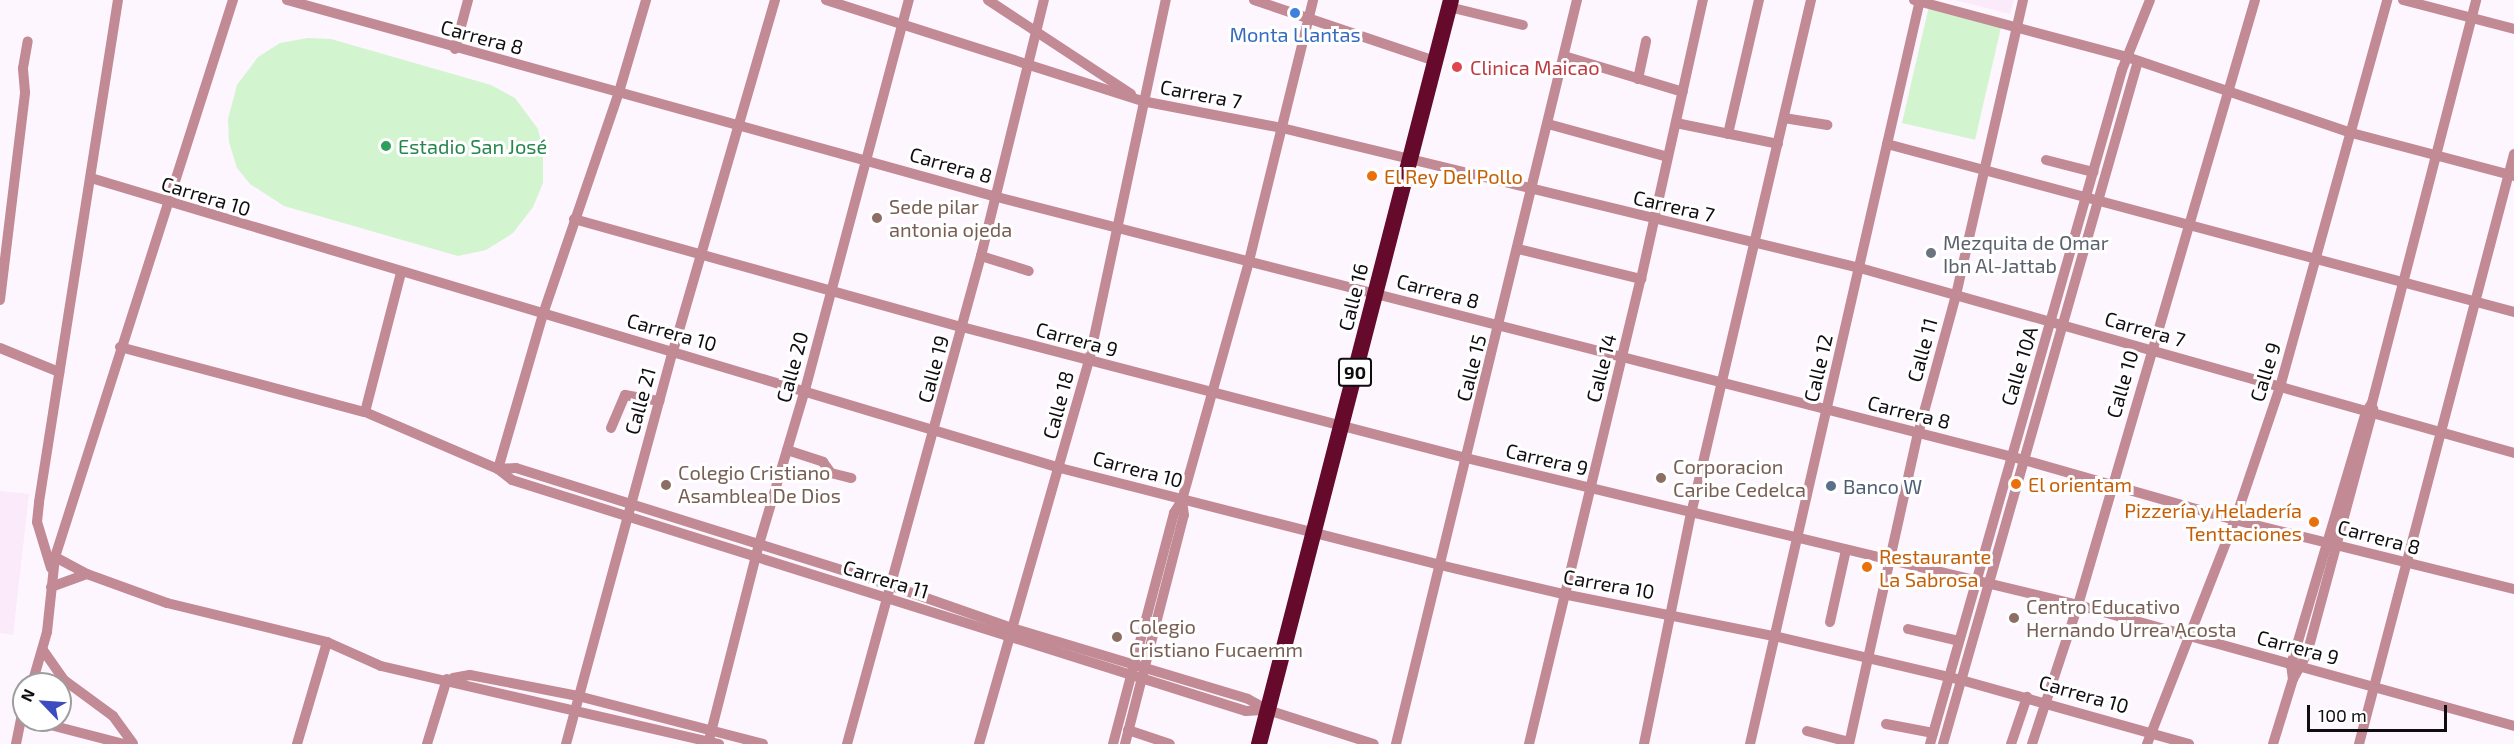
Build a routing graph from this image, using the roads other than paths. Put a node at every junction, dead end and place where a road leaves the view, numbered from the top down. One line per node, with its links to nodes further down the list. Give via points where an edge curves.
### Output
1 (118, 0): 65 (street)
2 (233, 0): 69 (street)
3 (287, 0): 35 (street, Carrera 8)
4 (468, 0): 35 (street)
5 (646, 0): 42 (street)
6 (775, 0): 47 (street, Calle 21)
7 (826, 0): 28 (street, Carrera 7)
8 (909, 0): 28 (street, Calle 20)
9 (988, 0): 32 (street)
10 (1044, 0): 32 (street, Calle 19)
11 (1166, 0): 45 (street, Calle 18)
12 (1254, 0): 27 (street)
13 (1313, 0): 27 (street)
14 (1577, 0): 36 (street, Calle 15)
15 (1703, 0): 43 (street, Calle 14)
16 (1759, 0): 53 (street)
17 (1811, 0): 46 (street)
18 (2024, 0): 30 (street, Calle 11)
19 (2150, 0): 37 (street, Calle 10A)
20 (2255, 0): 44 (street, Calle 10)
21 (2387, 0): 52 (street, Calle 9)
22 (2403, 0): 26 (street)
23 (2476, 0): 26 (street)
24 (1918, 1): 30 (street); 55 (street, Calle 12)
25 (1450, 4): 29 (street); 38 (highway, Calle 16 / 90)
26 (2470, 19): 31 (street); 57 (street)
27 (1308, 21): 38 (street); 51 (street)
28 (903, 24): 40 (street, Carrera 7); 59 (street, Calle 20)
29 (1522, 25)
30 (2017, 27): 37 (street); 62 (street, Calle 11)
31 (2514, 29)
32 (1034, 30): 40 (street, Calle 19); 45 (street)
33 (28, 40): 88 (street)
34 (1646, 41): 41 (street)
35 (455, 49): 42 (street, Carrera 8)
36 (1564, 56): 41 (street); 49 (street, Calle 15)
37 (2127, 57): 39 (street); 63 (street, Calle 10A)
38 (1435, 61): 60 (highway, Calle 16 / 90)
39 (2138, 61): 44 (street); 68 (street, Calle 10A)
40 (1028, 65): 45 (street, Carrera 7); 67 (street, Calle 19)
41 (1638, 79): 43 (street)
42 (619, 92): 47 (street, Carrera 8); 70 (street)
43 (1683, 92): 48 (street, Calle 14)
44 (2229, 93): 52 (street); 72 (street, Calle 10)
45 (1142, 101): 51 (street, Carrera 7); 73 (street, Calle 18)
46 (1784, 118): 50 (street); 54 (street)
47 (738, 122): 59 (street, Carrera 8); 76 (street, Calle 21)
48 (1676, 123): 53 (street); 58 (street, Calle 14)
49 (1548, 124): 58 (street); 66 (street, Calle 15)
50 (1827, 125)
51 (1282, 128): 60 (street, Carrera 7); 78 (street)
52 (2348, 132): 57 (street); 79 (street, Calle 9)
53 (1728, 134): 54 (street)
54 (1778, 144): 74 (street)
55 (1887, 144): 62 (street); 80 (street, Calle 12)
56 (2514, 154): 64 (street)
57 (2434, 155): 64 (street); 84 (street)
58 (1668, 157): 71 (street, Calle 14)
59 (864, 159): 67 (street, Carrera 8); 85 (street, Calle 20)
60 (1410, 160): 66 (street, Carrera 7); 86 (highway, Calle 16 / 90)
61 (2046, 160): 63 (street)
62 (1984, 170): 68 (street); 87 (street, Calle 11)
63 (2093, 172): 68 (street, Calle 10A)
64 (2511, 176): 89 (street)
65 (91, 178): 69 (street, Carrera 10); 101 (street)
66 (1533, 191): 71 (street, Carrera 7); 75 (street, Calle 15)
67 (997, 197): 73 (street, Carrera 8); 77 (street, Calle 19)
68 (2090, 200): 72 (street); 92 (street, Calle 10A)
69 (168, 204): 82 (street, Carrera 10); 95 (street)
70 (574, 219): 76 (street, Carrera 9); 91 (street)
71 (1654, 220): 74 (street, Carrera 7); 83 (street, Calle 14)
72 (2188, 226): 79 (street); 97 (street, Calle 10)
73 (1117, 227): 78 (street, Carrera 8); 100 (street, Calle 18)
74 (1755, 243): 80 (street, Carrera 7); 102 (street)
75 (1518, 249): 83 (street); 93 (street, Calle 15)
76 (700, 254): 85 (street, Carrera 9); 98 (street, Calle 21)
77 (981, 256): 81 (street); 94 (street, Calle 19)
78 (1249, 261): 86 (street, Carrera 8); 105 (street)
79 (2314, 261): 84 (street); 103 (street, Calle 9)
80 (1860, 268): 87 (street, Carrera 7); 107 (street, Calle 12)
81 (1029, 271)
82 (401, 273): 91 (street, Carrera 10); 109 (street)
83 (1641, 279): 99 (street, Calle 14)
84 (2400, 284): 89 (street); 108 (street)
85 (831, 290): 94 (street, Carrera 9); 104 (street, Calle 20)
86 (1375, 293): 93 (street, Carrera 8); 110 (highway, Calle 16 / 90)
87 (1956, 295): 92 (street, Carrera 7); 113 (street, Calle 11)
88 (0, 300)
89 (2474, 303): 90 (street); 114 (street)
90 (2514, 312)
91 (543, 314): 98 (street, Carrera 10); 121 (street)
92 (2056, 322): 97 (street, Carrera 7); 117 (street, Calle 10A); 119 (street, Calle 10A)
93 (1500, 326): 99 (street, Carrera 8); 118 (street, Calle 15)
94 (962, 327): 100 (street, Carrera 9); 112 (street, Calle 19)
95 (120, 347): 109 (street, Carrera 11); 135 (street)
96 (0, 348): 101 (street)
97 (2151, 349): 103 (street, Carrera 7); 123 (street, Calle 10)
98 (673, 351): 104 (street, Carrera 10); 106 (street, Calle 21)
99 (1623, 357): 102 (street, Carrera 8); 124 (street, Calle 14)
100 (1089, 361): 105 (street, Carrera 9); 120 (street, Calle 18)
101 (59, 372): 140 (street, via 37,522)
102 (1724, 384): 107 (street, Carrera 8); 127 (street)
103 (2280, 387): 108 (street, Carrera 7); 129 (street, Calle 9)
104 (805, 390): 112 (street, Carrera 10); 115 (street, Calle 20)
105 (1211, 392): 110 (street, Carrera 9); 125 (street)
106 (659, 401): 111 (street, via 625,395); 126 (street, Calle 21)
107 (1827, 410): 113 (street, Carrera 8); 131 (street, Calle 12)
108 (2370, 410): 114 (street, Carrera 7); 133 (street)
109 (365, 412): 121 (street, Carrera 11)
110 (1341, 426): 118 (street, Carrera 9); 130 (highway, Calle 16 / 90)
111 (611, 428)
112 (935, 431): 120 (street, Carrera 10); 144 (street, Calle 19)
113 (1918, 434): 117 (street, Carrera 8); 137 (street, Calle 11)
114 (2439, 434): 116 (street, Carrera 7); 138 (street)
115 (787, 450): 122 (street, via 823,462 831,473); 132 (street, Calle 20)
116 (2514, 453)
117 (2010, 457): 119 (street, Carrera 8); 142 (street, Calle 10A)
118 (1466, 458): 124 (street, Carrera 9); 139 (street, Calle 15)
119 (2024, 460): 123 (street, Carrera 8); 143 (street, Calle 10A)
120 (1060, 468): 125 (street, Carrera 10); 153 (street, Calle 18)
121 (498, 469): 126 (street, Carrera 11, via 516,468); 128 (street, Carrera 11, via 512,480)
122 (851, 478)
123 (2111, 485): 129 (street, Carrera 8); 149 (street, Calle 10)
124 (1588, 487): 127 (street, Carrera 9); 147 (street, Calle 14)
125 (1182, 500): 130 (street, Carrera 10); 161 (street, via 1174,513)
126 (631, 504): 128 (street, Calle 21); 132 (street, Carrera 11)
127 (1691, 514): 131 (street, Carrera 9); 150 (street)
128 (627, 517): 136 (street, Carrera 11); 167 (street, Calle 21)
129 (2235, 520): 133 (street, Carrera 8); 154 (street, Calle 9)
130 (1314, 532): 139 (street, Carrera 10); 171 (highway, Calle 16 / 90)
131 (1794, 537): 134 (street, Carrera 9); 155 (street, Calle 12)
132 (759, 544): 136 (street, Calle 20); 144 (street, Carrera 11)
133 (2332, 544): 138 (street, Carrera 8); 160 (street)
134 (1846, 550): 137 (street, Carrera 9); 151 (street)
135 (54, 557): 140 (street); 141 (street)
136 (756, 557): 148 (street, Carrera 11); 179 (street, Calle 20)
137 (1890, 561): 142 (street, Carrera 9); 159 (street, Calle 11)
138 (2405, 563): 146 (street, Carrera 8); 166 (street)
139 (1440, 565): 147 (street, Carrera 10); 194 (street, Calle 15)
140 (52, 571): 145 (street)
141 (87, 574): 145 (street); 157 (street, via 167,603)
142 (1976, 579): 143 (street, Carrera 9); 156 (street, Calle 10A)
143 (1989, 582): 149 (street, Carrera 9); 165 (street, Calle 10A)
144 (892, 586): 148 (street, Calle 19); 153 (street, Carrera 11)
145 (51, 587): 158 (street)
146 (2514, 589)
147 (1563, 594): 150 (street, Carrera 10); 195 (street, Calle 14)
148 (889, 599): 153 (street, Carrera 11); 187 (street, Calle 19)
149 (2078, 605): 154 (street, Carrera 9); 169 (street, Calle 10)
150 (1670, 613): 155 (street, Carrera 10); 196 (street)
151 (1830, 622)
152 (1908, 629): 156 (street)
153 (1011, 632): 161 (street, Carrera 11); 188 (street, Calle 18)
154 (2186, 635): 160 (street, Carrera 9); 177 (street, Calle 9)
155 (1774, 636): 159 (street, Carrera 10); 197 (street, Calle 12)
156 (1959, 641): 163 (street, Calle 10A)
157 (327, 642): 164 (street, via 381,666); 183 (street)
158 (44, 650): 162 (street); 182 (street, via 64,680 112,716)
159 (1870, 660): 163 (street, Carrera 10); 180 (street, Calle 11)
160 (2296, 666): 166 (street, Carrera 9); 203 (street)
161 (1138, 671): 171 (street, Carrera 11, via 1248,699); 175 (street); 189 (street)
162 (36, 672)
163 (1948, 677): 165 (street, Carrera 10); 178 (street, Calle 10A)
164 (447, 679): 167 (street, via 470,675); 170 (street); 184 (street)
165 (1961, 680): 168 (street, Carrera 10); 198 (street, Calle 10A)
166 (2374, 686): 173 (street, Carrera 9); 204 (street)
167 (578, 696): 170 (street, Calle 21); 179 (street)
168 (2027, 697): 169 (street, Carrera 10); 199 (street)
169 (2047, 703): 177 (street, Carrera 10); 200 (street, Calle 10)
170 (574, 710): 179 (street); 185 (street, Calle 21)
171 (1268, 710): 192 (highway, Calle 16 / 90); 193 (street, Carrera 11)
172 (1886, 724): 178 (street)
173 (2514, 726)
174 (72, 730): 181 (street)
175 (1128, 730): 190 (street); 191 (street)
176 (1807, 731): 180 (street)
177 (2151, 732): 201 (street, Calle 9); 202 (street, Carrera 10)
178 (1931, 739)
179 (712, 740): 186 (street)
180 (1849, 743)
181 (124, 744)
182 (133, 744)
183 (297, 744)
184 (427, 744)
185 (566, 744)
186 (764, 744)
187 (847, 744)
188 (980, 744)
189 (1113, 744)
190 (1125, 744)
191 (1170, 744)
192 (1260, 744)
193 (1374, 744)
194 (1396, 744)
195 (1528, 744)
196 (1644, 744)
197 (1750, 744)
198 (1943, 744)
199 (2011, 744)
200 (2032, 744)
201 (2147, 744)
202 (2189, 744)
203 (2273, 744)
204 (2359, 744)

